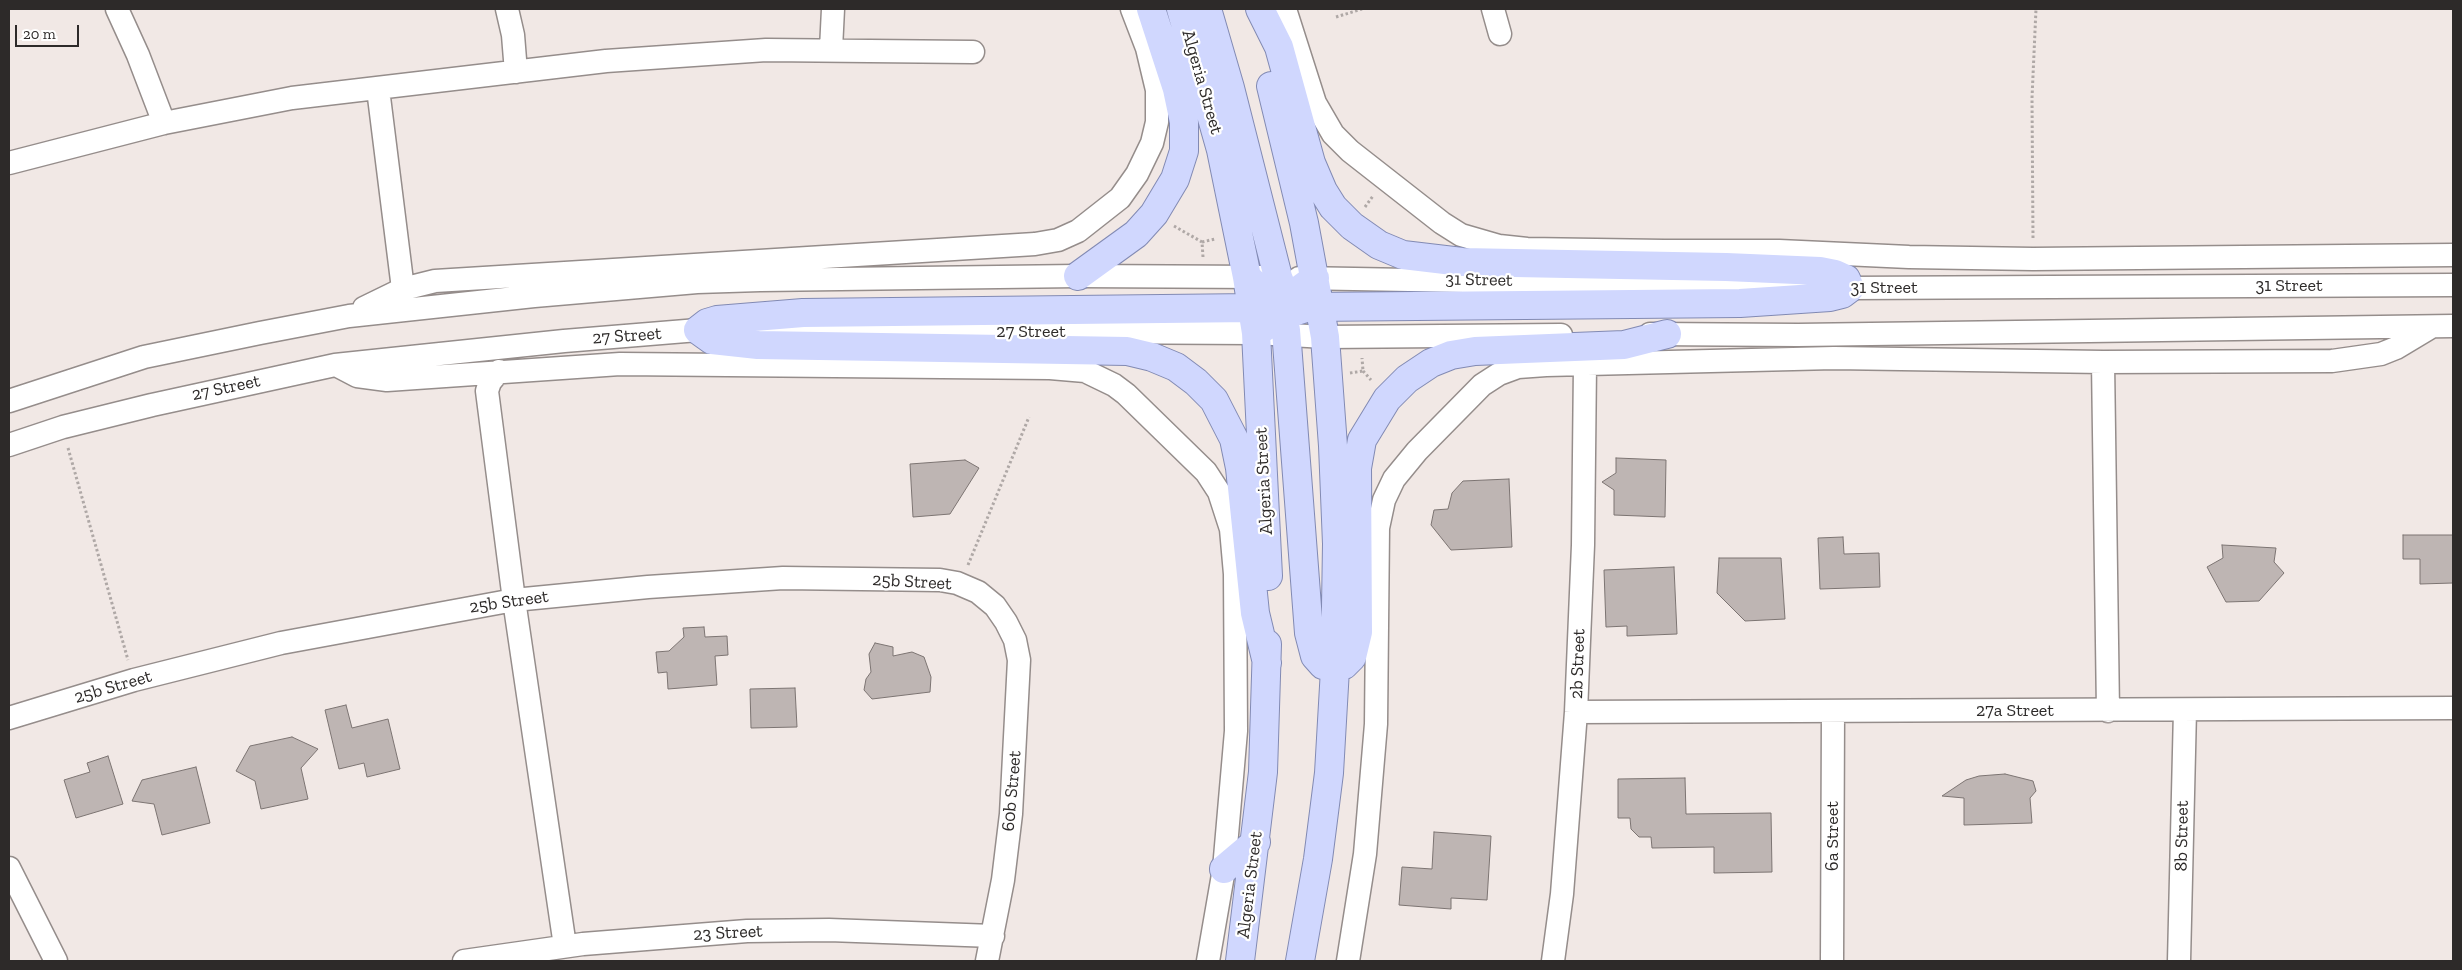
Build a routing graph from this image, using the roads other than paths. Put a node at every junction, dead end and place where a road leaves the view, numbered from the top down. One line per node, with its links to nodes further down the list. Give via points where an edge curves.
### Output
1 (117, 9): 17 (street)
2 (507, 9): 15 (street)
3 (833, 9): 13 (street)
4 (1132, 9): 20 (street, via 1147,48 1157,90 1158,122 1137,174 1120,198 1078,231 1058,240 1035,244)
5 (1151, 9): 21 (main road, via 1177,90 1184,122 1184,151 1175,179 1154,214 1136,234)
6 (1181, 9): 22 (main road, Algeria Street, via 1221,150)
7 (1207, 9): 29 (main road, via 1230,88)
8 (1253, 9): 23 (main road)
9 (1260, 9): 26 (main road, via 1279,47 1311,164 1323,191 1333,207 1352,226 1380,245 1403,255 1429,260 1820,271 1846,279)
10 (1285, 9): 19 (street, via 1315,103 1333,134 1442,223 1462,235 1499,246 1664,252 1779,250 2033,259)
11 (1493, 9): 12 (street)
12 (1500, 34)
13 (831, 49): 14 (street); 15 (street, via 686,54)
14 (973, 52)
15 (516, 72): 16 (street)
16 (378, 89): 17 (street, via 292,98); 27 (street)
17 (164, 123): 18 (street)
18 (9, 163)
19 (2453, 255)
20 (727, 262): 24 (street); 27 (street, via 468,278 435,281)
21 (1078, 276): 22 (street); 24 (street)
22 (1247, 277): 29 (main road)
23 (1314, 278): 26 (street, 31 Street); 28 (main road); 29 (main road)
24 (760, 280): 30 (street, via 534,296)
25 (2453, 285): 26 (street, 31 Street)
26 (1850, 288): 28 (main road, via 1830,297 1740,303)
27 (403, 289): 30 (street)
28 (1320, 307): 29 (main road); 36 (main road)
29 (1275, 310): 33 (main road, via 803,313 717,320); 36 (main road); 48 (main road, Algeria Street); 49 (main road, via 1308,632 1315,656 1323,665)
30 (348, 316): 44 (street, via 144,357)
31 (2453, 326): 32 (street)
32 (2431, 327): 35 (street); 39 (street, via 2396,348 2349,360)
33 (698, 330): 37 (street, 27 Street); 48 (main road, via 712,340 758,345 1127,351 1176,367 1214,400 1234,439 1240,468 1254,613)
34 (1667, 334): 35 (street); 36 (street); 49 (main road, via 1624,345 1475,351 1451,355 1408,379 1387,399 1362,440 1357,468 1358,632 1352,657)
35 (1798, 335): 38 (street)
36 (1325, 337): 49 (main road, via 1337,535)
37 (564, 340): 40 (street, 27 Street); 42 (street)
38 (1834, 358): 39 (street); 41 (street)
39 (2103, 362): 53 (street)
40 (335, 365): 43 (street, via 373,380); 45 (street, 27 Street, via 152,405 63,427)
41 (1585, 365): 54 (street, 2b Street, via 1583,544); 67 (street, via 1518,368 1499,374 1482,385 1417,451 1394,479 1384,500 1378,528 1376,724 1364,854)
42 (539, 369): 43 (street); 58 (street, via 620,364 1070,369 1085,371 1114,385 1206,472 1219,492 1231,529 1235,574 1236,731)
43 (499, 371): 46 (street, via 487,391)
44 (9, 401)
45 (9, 445)
46 (514, 600): 47 (street, 25b Street, via 784,578 940,580 978,592); 55 (street, 25b Street, via 281,643 134,680); 60 (street)
47 (1006, 622): 59 (street, 60b Street, via 1015,640 1019,680 1011,814)
48 (1267, 663): 56 (main road, Algeria Street, via 1264,772)
49 (1335, 669): 66 (main road, via 1329,773)
50 (2453, 708): 51 (street, 27a Street)
51 (2185, 710): 53 (street, 27a Street); 70 (street, 8b Street)
52 (1833, 711): 53 (street, 27a Street); 54 (street, 27a Street); 69 (street, 6a Street)
53 (2108, 711)
54 (1576, 712): 68 (street, 2b Street, via 1562,894)
55 (9, 718)
56 (1256, 842): 58 (main road); 65 (main road, Algeria Street)
57 (9, 868): 61 (street)
58 (1224, 869): 64 (street)
59 (993, 936): 60 (street, 23 Street, via 902,931 774,930 665,936); 63 (street, 60b Street)
60 (578, 950): 62 (street, 23 Street)
61 (56, 961)
62 (464, 961)
63 (987, 961)
64 (1208, 961)
65 (1240, 961)
66 (1300, 961)
67 (1348, 961)
68 (1553, 961)
69 (1832, 961)
70 (2179, 961)

